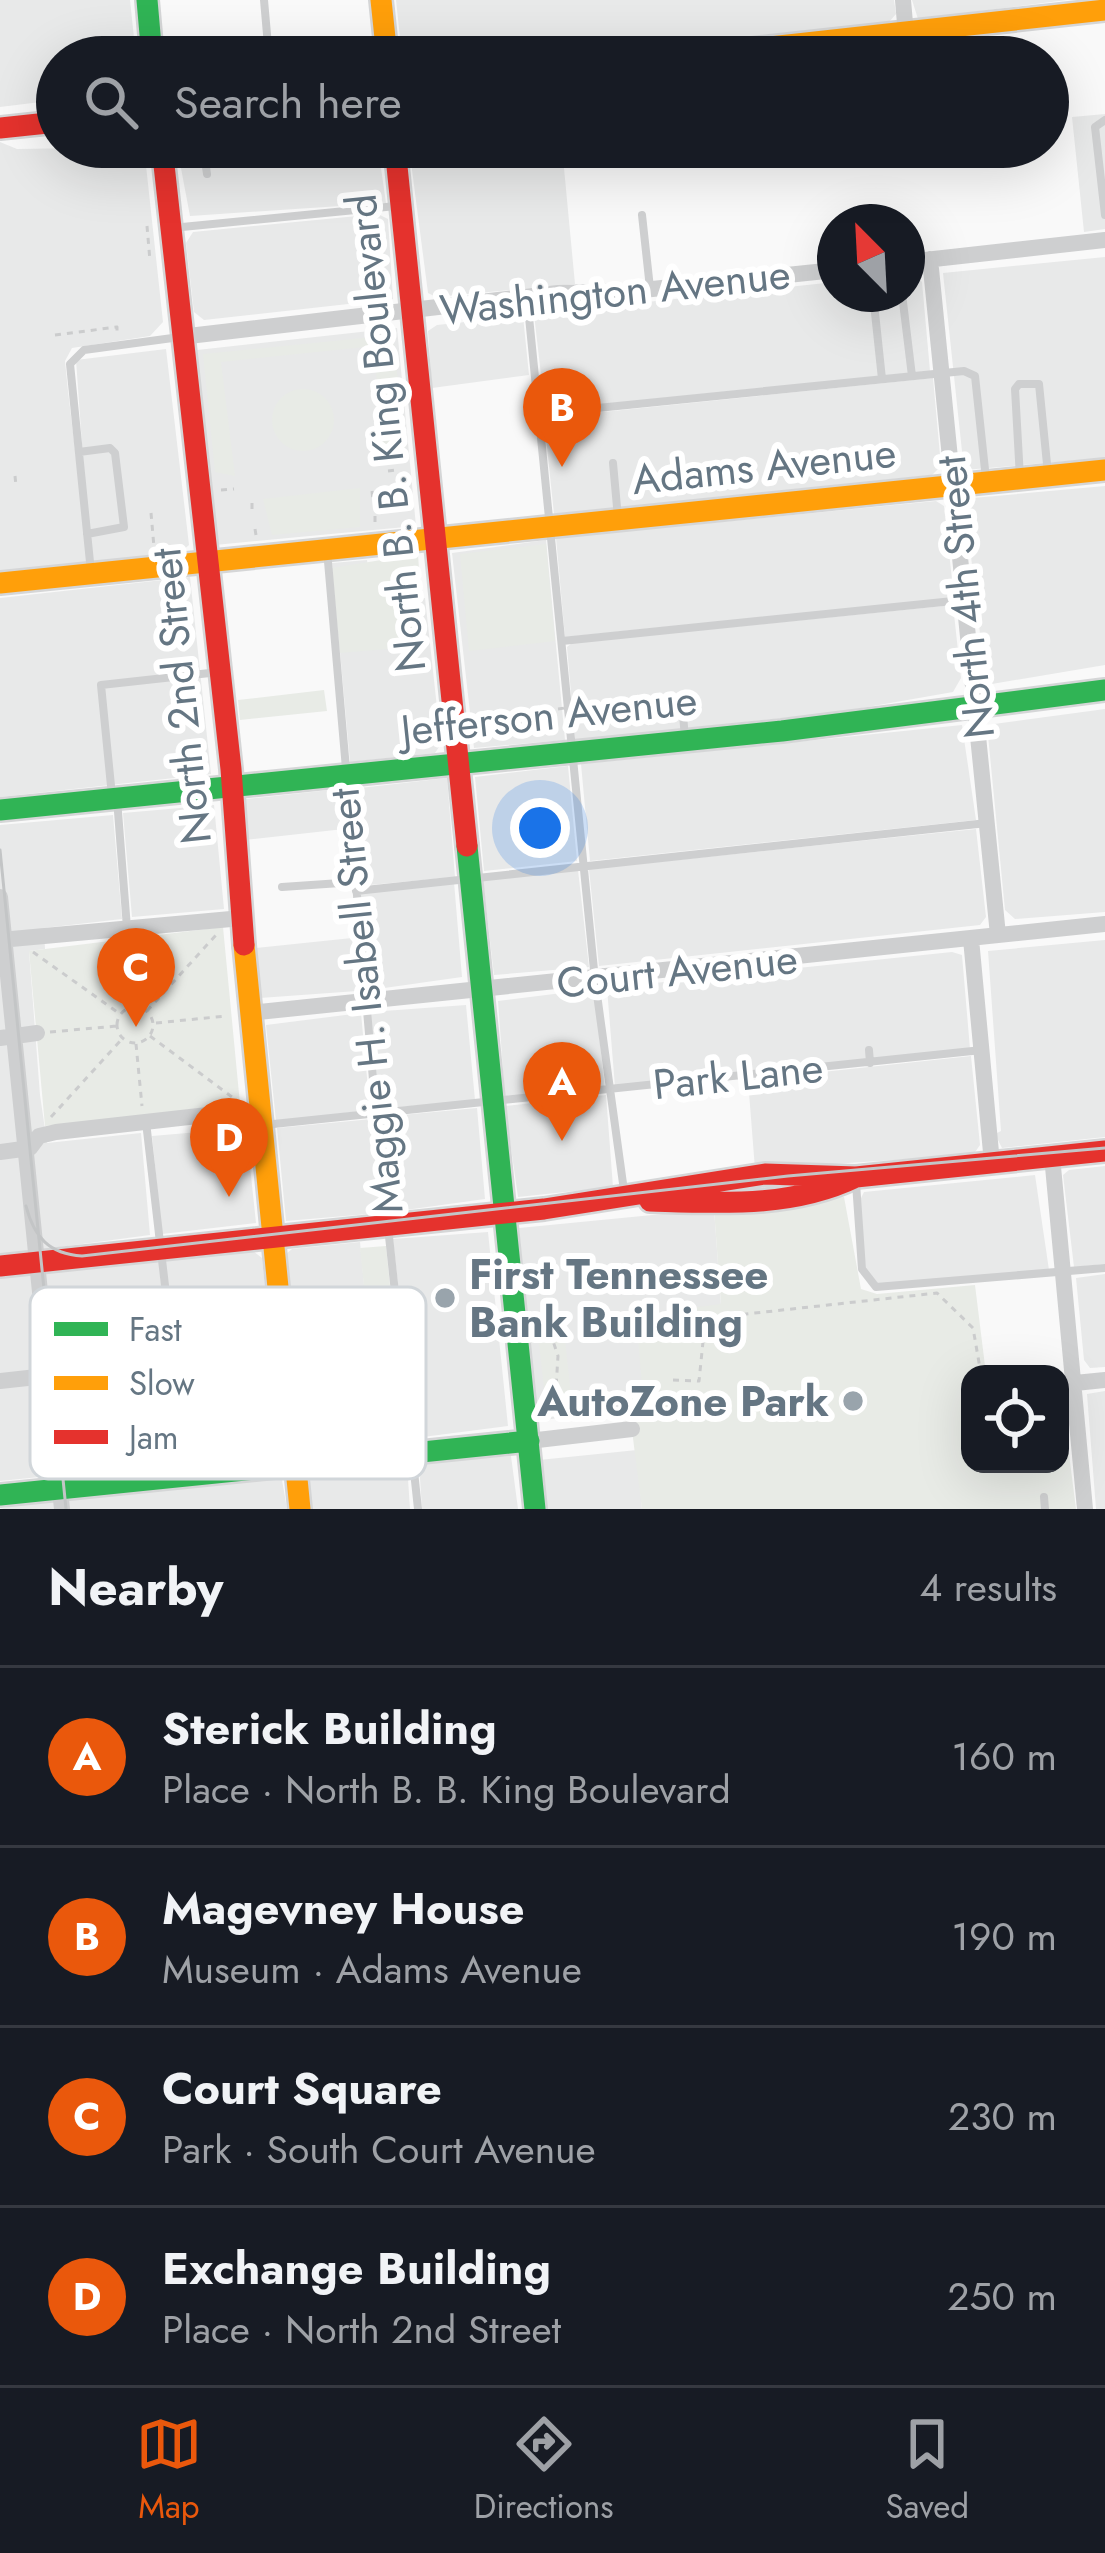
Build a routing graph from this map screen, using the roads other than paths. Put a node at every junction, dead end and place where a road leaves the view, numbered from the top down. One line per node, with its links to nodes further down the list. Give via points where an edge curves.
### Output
1 (147, 0): 7 (main road)
2 (264, 0): 8 (lane)
3 (381, 0): 9 (main road)
4 (903, 0): 6 (street)
5 (1105, 10): 6 (main road)
6 (906, 35): 10 (main road)
7 (150, 36)
8 (267, 36)
9 (384, 36)
10 (896, 36)
11 (1105, 120): 19 (lane, via 1095,128)
12 (36, 124): 13 (main road)
13 (0, 128)
14 (164, 168): 21 (main road, North 2nd Street)
15 (205, 168): 17 (lane)
16 (397, 168): 18 (main road, North B. B. King Boulevard)
17 (206, 174)
18 (401, 206): 21 (lane); 28 (main road, North B. B. King Boulevard)
19 (1105, 214)
20 (642, 215): 26 (lane)
21 (171, 229): 31 (main road, North 2nd Street)
22 (1105, 240): 24 (street)
23 (925, 260): 24 (street)
24 (930, 260): 32 (street, North 4th Street)
25 (817, 272): 26 (street, Washington Avenue)
26 (650, 289): 27 (street, Washington Avenue)
27 (527, 297): 28 (street, Washington Avenue); 35 (lane)
28 (411, 312): 31 (street, Washington Avenue); 46 (main road, North B. B. King Boulevard)
29 (875, 312): 34 (lane)
30 (904, 312): 33 (lane)
31 (180, 337): 36 (lane, via 84,350 70,364); 48 (main road, North 2nd Street)
32 (941, 373): 33 (lane); 41 (lane, via 975,376); 42 (street, North 4th Street)
33 (912, 376): 34 (lane)
34 (881, 379): 35 (lane)
35 (538, 414): 44 (lane)
36 (79, 452): 45 (lane); 45 (lane, via 116,453 124,526)
37 (613, 464): 43 (lane)
38 (1105, 470): 39 (main road, Adams Avenue)
39 (1048, 476): 40 (main road, Adams Avenue); 40 (lane, via 1039,384 1019,384)
40 (1020, 479): 41 (main road, Adams Avenue)
41 (986, 483): 42 (main road, Adams Avenue)
42 (951, 486): 43 (main road, Adams Avenue); 51 (street, North 4th Street)
43 (618, 519): 44 (main road, Adams Avenue)
44 (550, 526): 46 (main road, Adams Avenue); 52 (lane)
45 (87, 534): 49 (lane)
46 (434, 537): 47 (main road, Adams Avenue); 59 (main road, North B. B. King Boulevard)
47 (326, 549): 48 (main road, Adams Avenue); 60 (lane, Maggie H. Isabell Street)
48 (204, 562): 49 (main road, Adams Avenue); 53 (main road, North 2nd Street)
49 (91, 573): 50 (main road, Adams Avenue)
50 (0, 583)
51 (963, 600): 52 (lane); 55 (street, North 4th Street)
52 (562, 641): 58 (lane)
53 (220, 672): 61 (main road, North 2nd Street); 62 (lane, via 100,686)
54 (1105, 690): 55 (main road, Jefferson Avenue)
55 (978, 708): 57 (main road, Jefferson Avenue); 64 (street, North 4th Street)
56 (683, 716): 57 (lane)
57 (686, 741): 58 (main road, Jefferson Avenue)
58 (573, 752): 59 (main road, Jefferson Avenue); 65 (lane)
59 (460, 764): 60 (main road, Jefferson Avenue); 66 (main road, North B. B. King Boulevard)
60 (344, 774): 61 (main road, Jefferson Avenue); 68 (lane, Maggie H. Isabell Street)
61 (233, 785): 62 (main road, Jefferson Avenue); 70 (main road, North 2nd Street)
62 (115, 798): 63 (main road, Jefferson Avenue); 72 (lane)
63 (0, 810)
64 (988, 823): 65 (lane); 73 (street, North 4th Street)
65 (585, 864): 66 (lane); 76 (lane)
66 (472, 878): 68 (lane); 77 (main road, North B. B. King Boulevard)
67 (282, 886): 68 (lane)
68 (356, 886): 78 (lane, Maggie H. Isabell Street)
69 (0, 897): 75 (street)
70 (242, 918): 72 (street); 79 (main road, North 2nd Street)
71 (1105, 924): 73 (street, Court Avenue)
72 (128, 934): 75 (street)
73 (998, 935): 74 (street, Court Avenue)
74 (970, 939): 76 (street, Court Avenue); 83 (street)
75 (8, 940): 81 (street)
76 (595, 980): 77 (street, Court Avenue); 85 (lane)
77 (483, 990): 78 (street, Court Avenue); 86 (main road, North B. B. King Boulevard)
78 (366, 1002): 79 (street, Court Avenue); 87 (lane, Maggie H. Isabell Street)
79 (237, 1015): 88 (main road, North 2nd Street)
80 (37, 1034): 81 (street)
81 (7, 1037): 90 (street)
82 (869, 1050): 84 (lane)
83 (982, 1050): 84 (lane, Park Lane); 94 (street)
84 (870, 1063): 85 (lane, Park Lane)
85 (610, 1090): 86 (lane, Park Lane); 96 (lane)
86 (495, 1102): 87 (lane, Park Lane); 97 (main road, North B. B. King Boulevard)
87 (376, 1114): 88 (lane, Park Lane); 98 (lane, Maggie H. Isabell Street)
88 (262, 1117): 89 (street); 99 (main road, North 2nd Street)
89 (144, 1118): 90 (street, via 51,1127); 100 (lane)
90 (25, 1149): 92 (street); 101 (street)
91 (1105, 1151): 93 (main road)
92 (0, 1153)
93 (1052, 1156): 94 (main road); 104 (street)
94 (992, 1162): 95 (main road)
95 (856, 1177): 96 (main road, via 820,1169 740,1174); 104 (lane, via 865,1277 884,1290)
96 (625, 1200): 97 (main road)
97 (506, 1212): 98 (main road); 110 (main road, North B. B. King Boulevard)
98 (388, 1224): 99 (main road); 108 (lane, Maggie H. Isabell Street)
99 (273, 1236): 100 (main road); 107 (main road, North 2nd Street)
100 (160, 1248): 101 (main road); 106 (lane)
101 (36, 1262): 102 (main road); 105 (street)
102 (0, 1266)
103 (1105, 1268): 104 (lane)
104 (1063, 1272): 114 (street)
105 (39, 1287)
106 (165, 1287)
107 (275, 1287)
108 (395, 1287)
109 (563, 1323): 110 (lane)
110 (518, 1328): 116 (main road, North B. B. King Boulevard, via 512,1381)
111 (30, 1378): 113 (street)
112 (1105, 1380): 114 (street)
113 (0, 1381)
114 (1075, 1383): 128 (street)
115 (632, 1430): 116 (street)
116 (529, 1441): 117 (main road); 126 (main road, North B. B. King Boulevard)
117 (426, 1455)
118 (171, 1479): 123 (main road)
119 (297, 1479): 124 (main road, North 2nd Street)
120 (415, 1479): 125 (lane, Maggie H. Isabell Street)
121 (0, 1495): 123 (main road)
122 (1044, 1497): 127 (lane)
123 (61, 1499)
124 (300, 1509)
125 (418, 1509)
126 (535, 1509)
127 (1046, 1509)
128 (1085, 1509)

